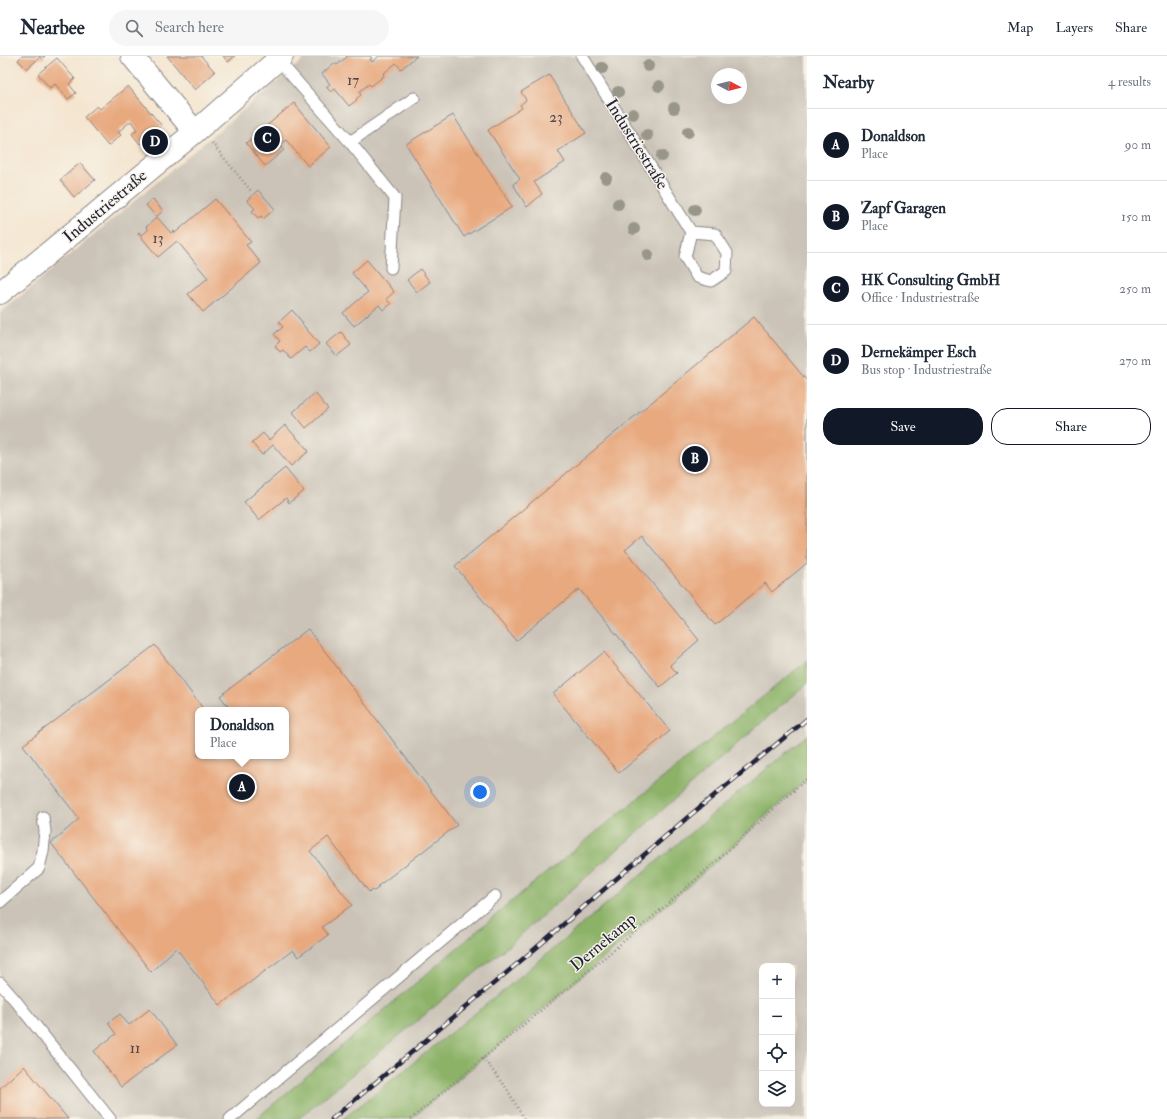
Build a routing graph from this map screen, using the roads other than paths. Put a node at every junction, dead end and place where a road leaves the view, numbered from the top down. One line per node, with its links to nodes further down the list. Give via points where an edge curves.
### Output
1 (132, 56): 5 (street)
2 (582, 56): 7 (lane, Industriestraße)
3 (280, 58): 5 (street, Industriestraße); 6 (lane)
4 (414, 98): 6 (lane)
5 (197, 130): 9 (street, Industriestraße)
6 (350, 142): 8 (lane, via 395,198)
7 (691, 232): 7 (lane, via 685,256 697,277 711,281 726,271 727,253 715,234)
8 (390, 268)
9 (0, 293)
10 (43, 817): 12 (lane, via 43,851 39,868)
11 (494, 896): 15 (lane)
12 (0, 902)
13 (0, 983): 14 (lane)
14 (110, 1119)
15 (230, 1119)

